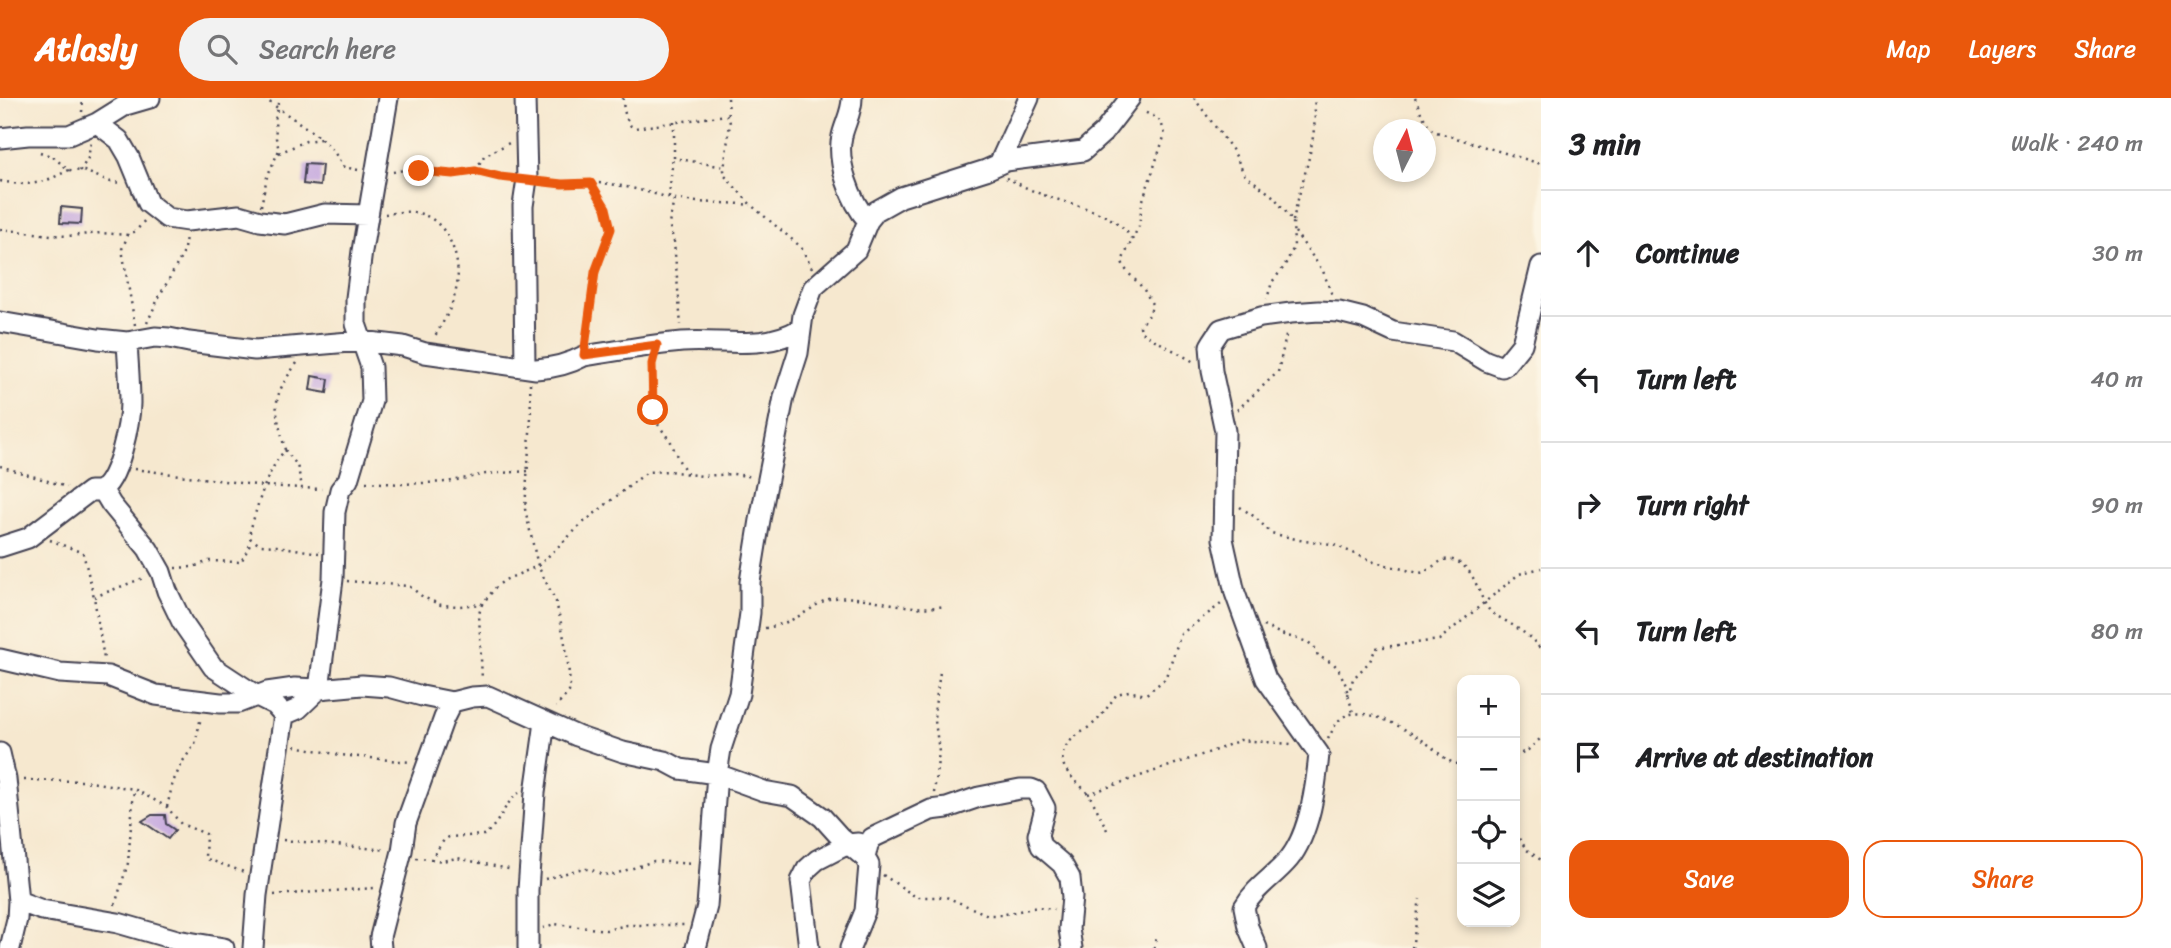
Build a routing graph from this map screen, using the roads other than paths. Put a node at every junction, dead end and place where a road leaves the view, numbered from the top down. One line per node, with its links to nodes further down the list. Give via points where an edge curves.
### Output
1 (150, 98): 7 (street, via 126,106)
2 (388, 98): 10 (street)
3 (525, 98): 17 (street)
4 (852, 98): 11 (street, via 841,152 846,182 859,212)
5 (1029, 98): 9 (street)
6 (1128, 101): 9 (street, via 1083,151)
7 (101, 126): 8 (street, via 69,135); 10 (street, via 122,145 146,199 167,218 187,221 235,215 285,224 325,214)
8 (0, 138)
9 (993, 167): 11 (street, via 901,197)
10 (368, 215): 16 (street, via 356,298)
11 (868, 220): 14 (street, via 856,250 817,282)
12 (1541, 266): 43 (street, via 1522,344 1502,367 1446,339 1392,332 1352,314 1327,312 1261,317 1228,326 1216,334 1210,346 1224,426 1223,539 1235,593 1266,680 1316,749 1314,797 1297,846 1244,907)
13 (0, 322): 15 (street, via 73,336)
14 (800, 329): 17 (street, via 764,343 684,342 584,355 547,369); 29 (street, via 750,582 738,701 724,736)
15 (135, 340): 16 (street, via 169,338 255,349); 18 (street, via 130,404 117,467 112,479)
16 (361, 341): 17 (street); 21 (street, via 372,367 372,401 335,512 333,579)
17 (525, 367)
18 (96, 490): 19 (street, via 28,538); 22 (street, via 148,549 182,622 213,667)
19 (0, 547)
20 (0, 660): 22 (street, via 60,673 104,676 156,695 220,703)
21 (319, 689): 22 (street, via 295,688); 23 (street, via 376,685); 24 (street)
22 (257, 696): 24 (street)
23 (452, 702): 25 (street, via 488,696); 38 (street, via 406,823)
24 (285, 715): 37 (street)
25 (545, 722): 26 (street); 27 (street)
26 (577, 736): 27 (street); 29 (street, via 680,769)
27 (541, 747): 34 (street)
28 (0, 753): 33 (street)
29 (717, 774): 31 (street, via 792,796 822,817); 39 (street, via 707,906)
30 (872, 838): 31 (street); 32 (street); 42 (street, via 931,810 1020,789 1036,791 1045,808 1038,835 1041,846 1070,878)
31 (848, 844): 32 (street); 40 (street, via 817,860 801,881)
32 (867, 861): 41 (street, via 865,911)
33 (18, 901): 35 (street); 36 (street)
34 (528, 943)
35 (10, 948)
36 (224, 948)
37 (253, 948)
38 (381, 948)
39 (696, 948)
40 (809, 948)
41 (850, 948)
42 (1072, 948)
43 (1257, 948)

